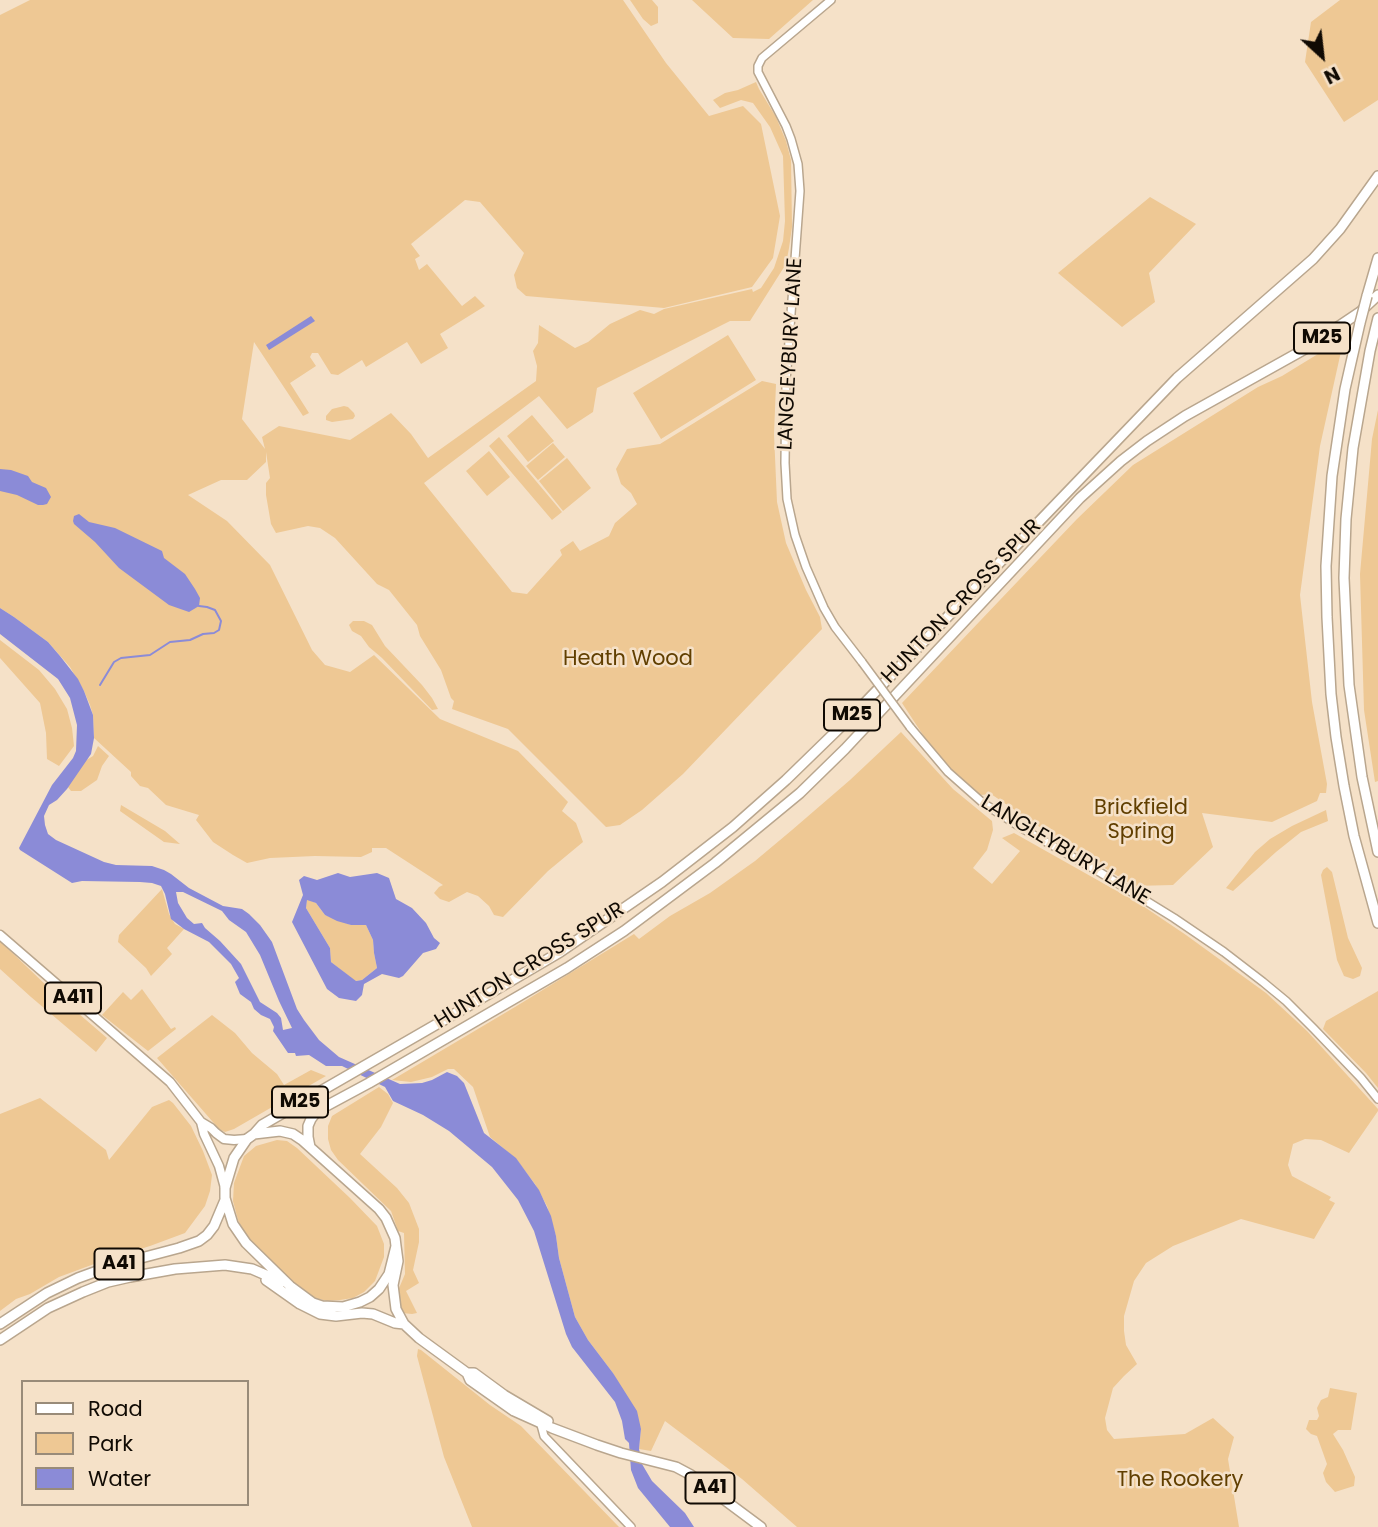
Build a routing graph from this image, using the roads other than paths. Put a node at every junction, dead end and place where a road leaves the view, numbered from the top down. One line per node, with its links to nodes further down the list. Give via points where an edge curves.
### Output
1 (831, 0): 9 (street, LANGLEYBURY LANE, bridge, via 758,66 798,164 786,382 787,499 795,535 824,608 948,772 983,803 1224,952 1286,1001)
2 (1378, 176): 11 (highway, HUNTON CROSS SPUR / M25, via 1313,259 1177,378 859,709 733,827 662,882 549,958)
3 (1378, 258): 7 (highway, M25, bridge, via 1345,389 1332,476 1326,566 1335,726 1354,836)
4 (1378, 295): 12 (highway, HUNTON CROSS SPUR / M25, via 1305,349 1185,416 1121,461 1080,498 845,749 715,863 567,968 315,1112 308,1126)
5 (1378, 318): 6 (highway, M25, via 1353,449 1343,578 1349,685)
6 (1378, 852)
7 (1378, 923)
8 (0, 935): 10 (main road, A411, via 162,1074)
9 (1378, 1099)
10 (201, 1122): 11 (main road, A411, via 224,1139); 13 (main road, A411, via 222,1173)
11 (250, 1136): 12 (highway, via 280,1131); 13 (highway, via 234,1158)
12 (310, 1147): 14 (highway, via 379,1209)
13 (225, 1193): 16 (highway, via 239,1234); 19 (highway, A41, via 214,1226 199,1241 78,1278)
14 (396, 1246): 17 (highway, via 389,1274 379,1289); 18 (highway)
15 (175, 1269): 16 (highway, A41, via 240,1266); 18 (highway, via 252,1274 311,1311 335,1316 373,1314); 20 (highway, A41, via 83,1292 48,1308)
16 (290, 1286): 17 (highway, via 313,1303)
17 (343, 1307): 18 (highway, A41, via 380,1312)
18 (396, 1321): 21 (highway, A41, via 514,1411)
19 (0, 1324)
20 (1, 1340)
21 (539, 1418): 22 (street, via 544,1436); 23 (highway, A41, via 621,1453 676,1467)
22 (631, 1527)
23 (761, 1527)

